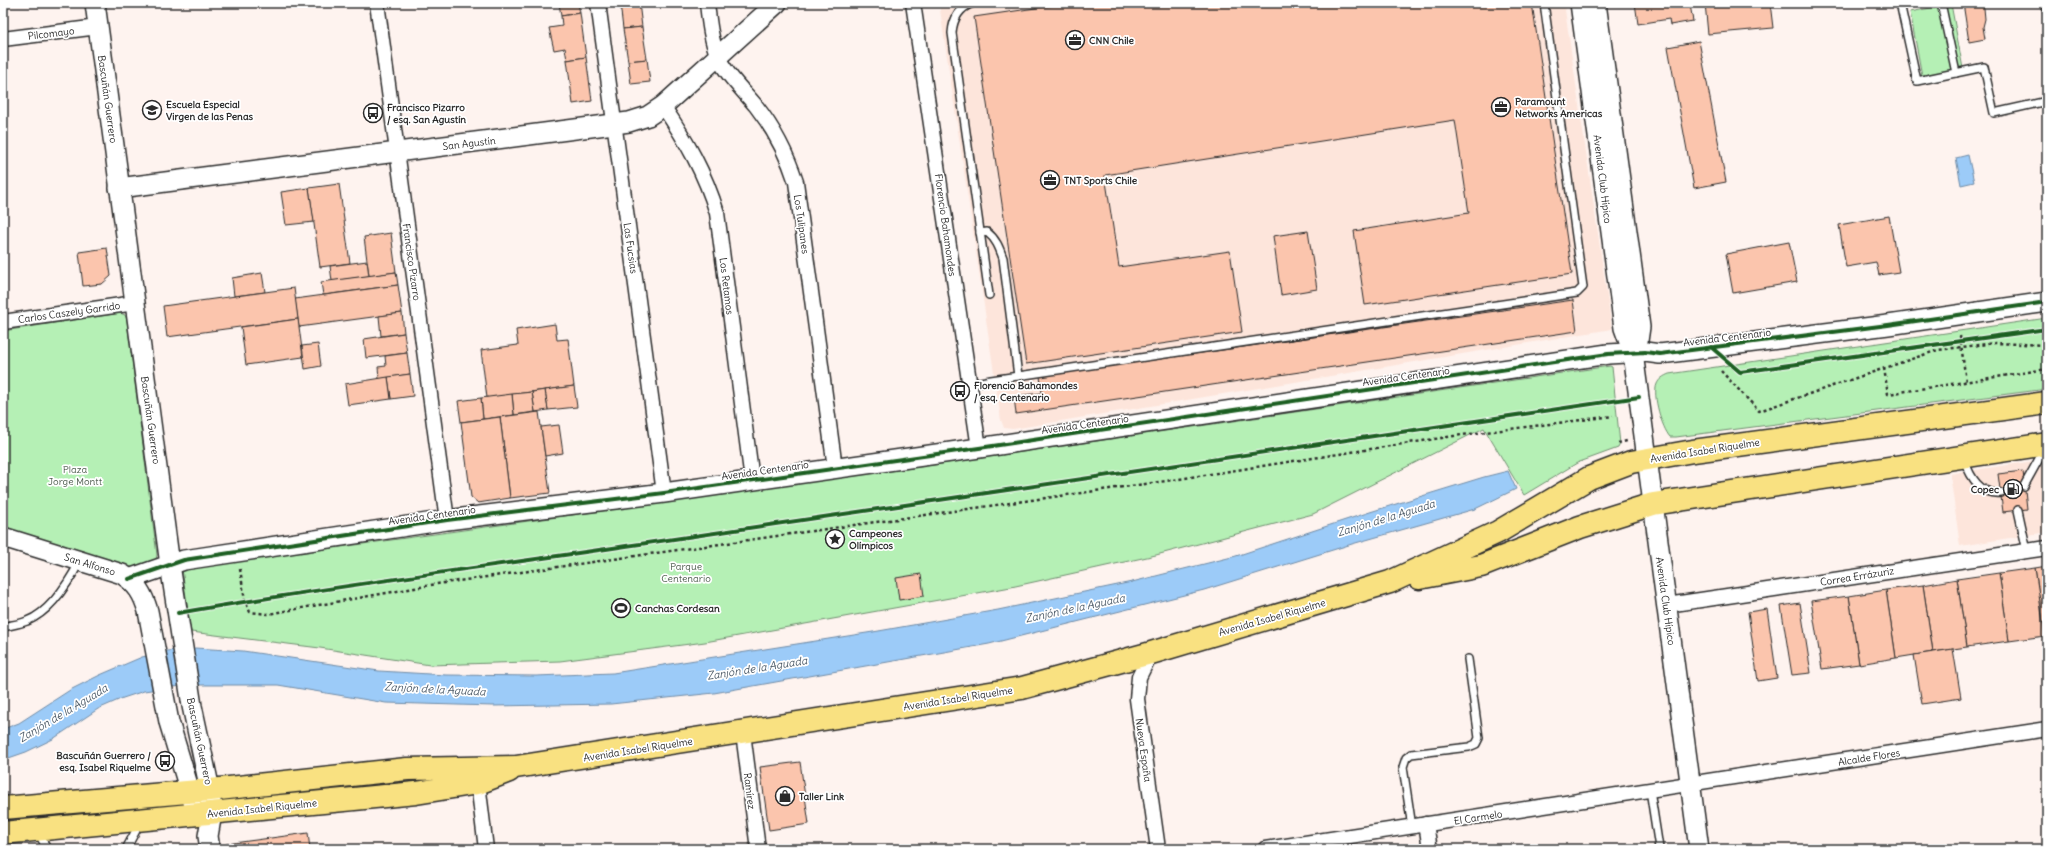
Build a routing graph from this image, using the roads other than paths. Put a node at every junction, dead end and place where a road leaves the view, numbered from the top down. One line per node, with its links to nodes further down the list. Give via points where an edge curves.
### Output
1 (95, 3): 15 (street, Bascuñán Guerrero)
2 (377, 3): 23 (street, Francisco Pizarro)
3 (598, 3): 22 (street, Las Fucsias)
4 (707, 3): 18 (street, Los Tulipanes, via 711,33)
5 (777, 3): 18 (street, San Agustín)
6 (913, 3): 32 (street, Florencio Bahamondes)
7 (972, 3): 25 (lane, via 959,12 953,23 952,33)
8 (1544, 3): 31 (lane, via 1583,287 1577,293)
9 (1580, 3): 16 (street, Avenida Club Hípico)
10 (1596, 3): 16 (street, Avenida Club Hípico)
11 (1900, 3): 19 (lane, via 1917,81)
12 (1941, 3): 19 (lane)
13 (2046, 3): 14 (lane)
14 (2047, 10)
15 (98, 26): 17 (street, Pilcomayo); 24 (street, Bascuñán Guerrero)
16 (1593, 35): 30 (street, Avenida Club Hípico, via 1616,212 1624,328)
17 (3, 39)
18 (718, 57): 21 (street, San Agustín); 38 (street, Los Tulipanes, via 776,135 785,151 796,182)
19 (1956, 73): 20 (lane, via 1984,67 1994,113)
20 (2047, 102)
21 (663, 106): 22 (street, San Agustín, via 640,119); 39 (street, Los Retamos, via 698,164 717,213)
22 (615, 124): 23 (street, San Agustín); 41 (street, Las Fucsias)
23 (397, 152): 24 (street, San Agustín); 45 (street, Francisco Pizarro)
24 (119, 188): 28 (street, Bascuñán Guerrero)
25 (980, 233): 26 (lane); 31 (lane, via 986,232 999,244 1003,258)
26 (989, 295)
27 (2047, 302): 30 (street, Avenida Centenario, via 1888,325 1668,352)
28 (135, 303): 29 (street, Carlos Caszely Garrido); 50 (street, Bascuñán Guerrero)
29 (3, 322)
30 (1633, 353): 35 (street, Avenida Centenario, via 1608,354); 37 (street, Avenida Club Hípico)
31 (1018, 376): 32 (lane)
32 (970, 384): 35 (street, Florencio Bahamondes)
33 (2047, 403): 37 (highway, Avenida Isabel Riquelme)
34 (2047, 444): 36 (highway, Avenida Isabel Riquelme); 40 (lane)
35 (979, 448): 38 (street, Avenida Centenario)
36 (1963, 457): 42 (lane, via 1972,478 1981,488 1990,493); 43 (highway, Avenida Isabel Riquelme)
37 (1647, 459): 43 (street, Avenida Club Hípico); 52 (highway, Avenida Isabel Riquelme, via 1617,466 1589,478 1498,532)
38 (835, 468): 39 (street, Avenida Centenario)
39 (752, 480): 41 (street, Avenida Centenario)
40 (2024, 486)
41 (664, 492): 45 (street, Avenida Centenario)
42 (2001, 493)
43 (1653, 504): 52 (highway, Avenida Isabel Riquelme, via 1580,527 1481,566); 53 (street, Avenida Club Hípico)
44 (2018, 510): 48 (lane)
45 (446, 520): 50 (street, Avenida Centenario, via 184,560)
46 (3, 537): 49 (street, San Alfonso)
47 (2047, 548): 48 (street, Correa Errázuriz)
48 (2027, 551): 53 (street, Correa Errázuriz)
49 (80, 561): 51 (street, San Alfonso, via 122,574); 54 (lane, via 68,584 42,612 28,620)
50 (170, 565): 51 (street, Avenida Centenario); 64 (street, Bascuñán Guerrero, via 192,706)
51 (129, 579): 55 (street, San Alfonso, via 143,597)
52 (1390, 582): 56 (highway, Avenida Isabel Riquelme)
53 (1667, 605): 62 (street, Avenida Club Hípico)
54 (3, 627)
55 (155, 644): 64 (street, Bascuñán Guerrero, via 174,740)
56 (1151, 653): 59 (highway, Avenida Isabel Riquelme, via 1022,688); 78 (street, Nueva España, via 1139,677 1137,699)
57 (1468, 659): 69 (lane, via 1479,738 1476,744 1469,747 1411,754 1406,758 1403,767)
58 (2047, 729): 62 (street, Alcalde Flores)
59 (742, 733): 60 (highway, Avenida Isabel Riquelme); 77 (street, Ramírez)
60 (516, 767): 61 (highway, Avenida Isabel Riquelme, via 498,777); 64 (highway, Avenida Isabel Riquelme, via 407,768)
61 (478, 783): 66 (highway, Avenida Isabel Riquelme, via 416,793); 76 (street)
62 (1690, 784): 63 (street, El Carmelo); 81 (street, Avenida Club Hípico)
63 (1650, 790): 68 (street, El Carmelo); 73 (lane)
64 (200, 791): 65 (highway, Avenida Isabel Riquelme); 66 (street, Bascuñán Guerrero)
65 (3, 808)
66 (204, 814): 67 (highway, Avenida Isabel Riquelme); 72 (street, Bascuñán Guerrero)
67 (141, 821): 70 (highway, Avenida Isabel Riquelme); 75 (lane)
68 (1426, 824): 69 (street, El Carmelo); 80 (street)
69 (1412, 827): 79 (street, El Carmelo)
70 (37, 830): 71 (highway, Avenida Isabel Riquelme); 74 (lane)
71 (3, 833)
72 (209, 843)
73 (1659, 848)
74 (47, 849)
75 (126, 849)
76 (486, 849)
77 (758, 849)
78 (1158, 849)
79 (1265, 849)
80 (1430, 849)
81 (1699, 849)

